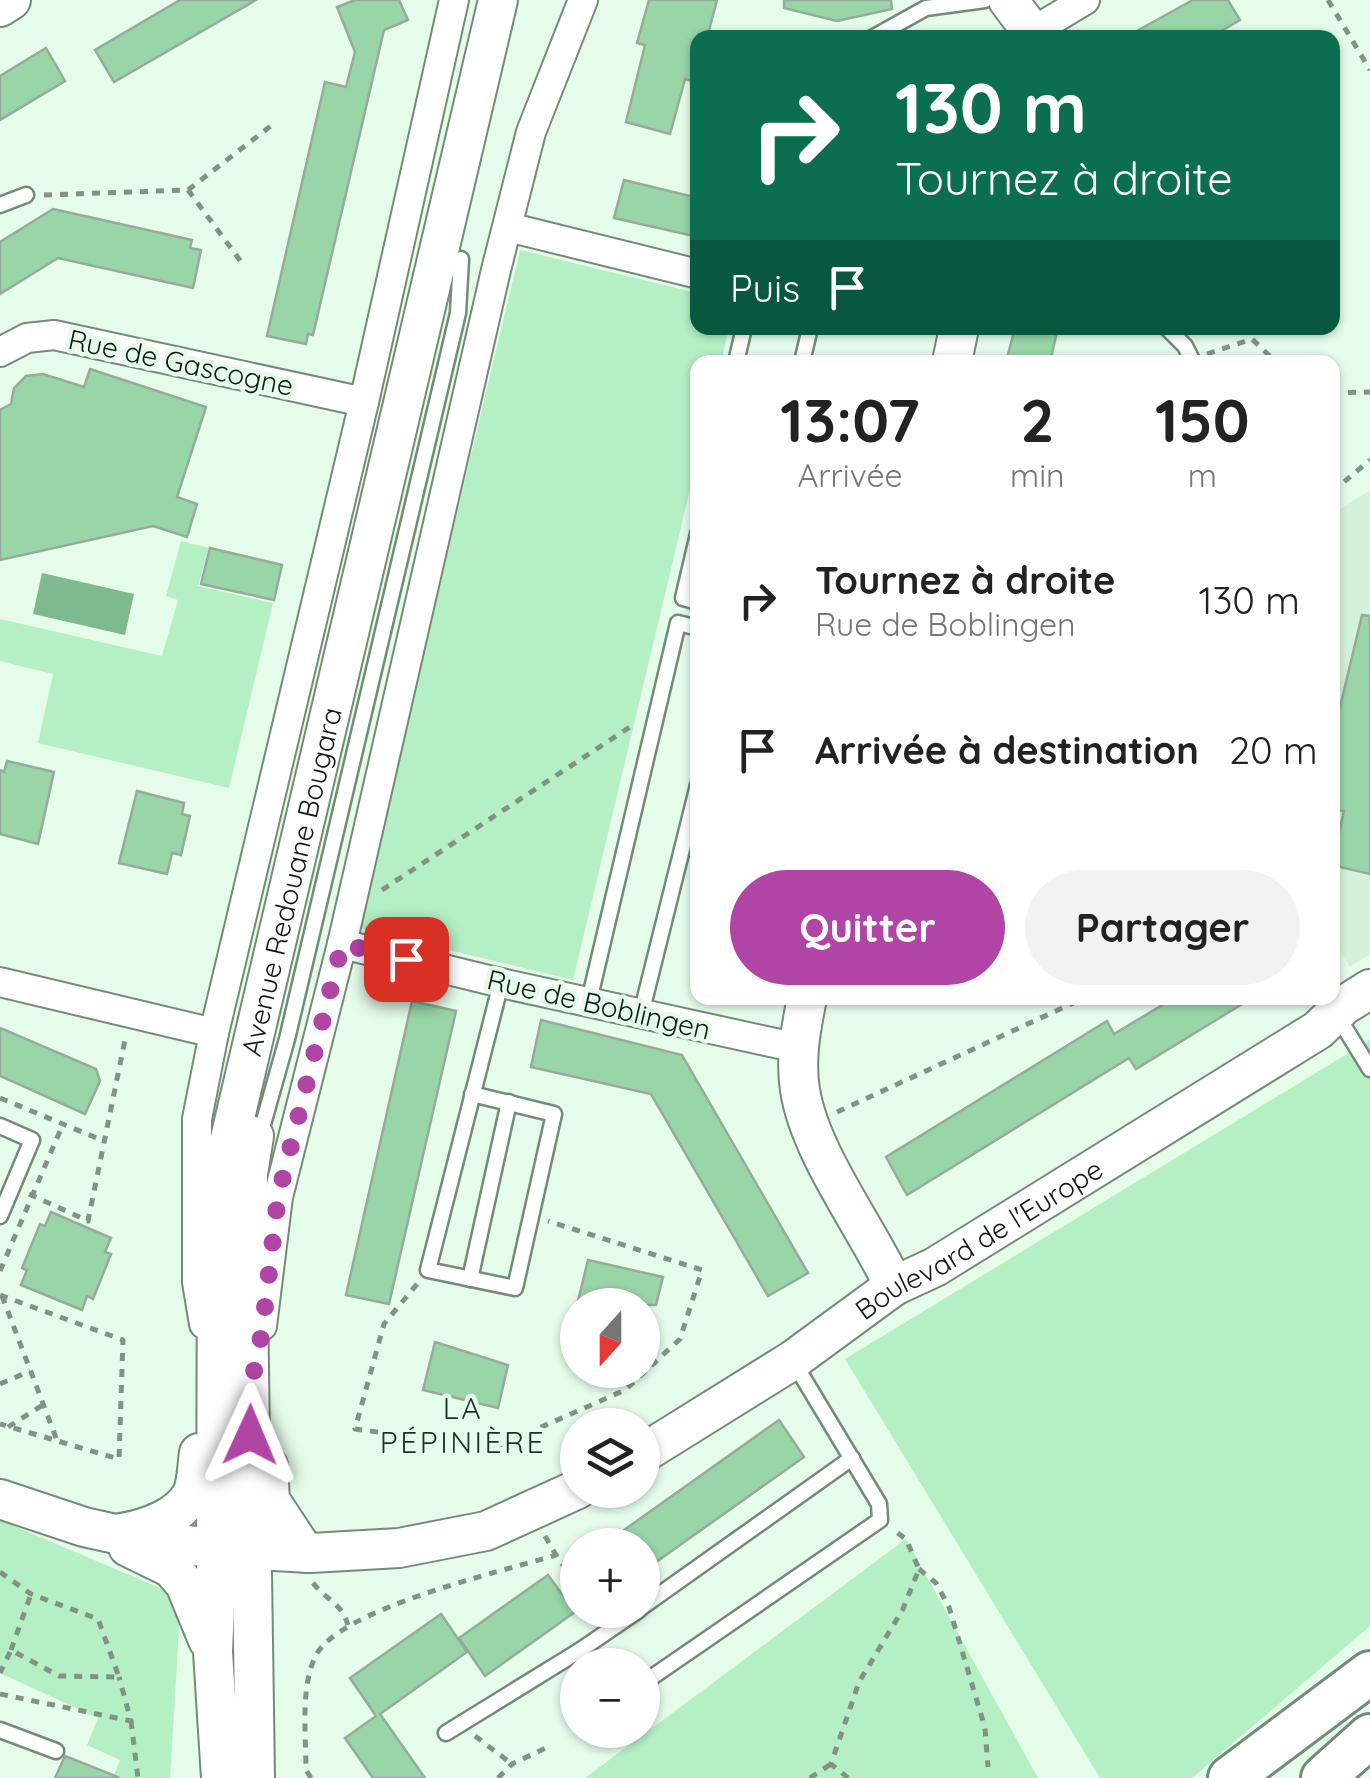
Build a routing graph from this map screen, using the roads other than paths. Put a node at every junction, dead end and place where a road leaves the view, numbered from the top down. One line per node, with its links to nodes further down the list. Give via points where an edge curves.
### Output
1 (12, 0): 8 (main road)
2 (454, 0): 19 (street)
3 (584, 0): 14 (street, Avenue Redouane Bougara, via 531,132)
4 (985, 0): 9 (lane, via 926,8)
5 (1008, 0): 10 (main road)
6 (1086, 0): 11 (street)
7 (506, 5): 40 (main road, Avenue Redouane Bougara, via 225,1160 217,1216); 42 (main road, Avenue Redouane Bougara, via 461,258 260,1093)
8 (0, 7)
9 (886, 30)
10 (1027, 30)
11 (1038, 30)
12 (26, 195): 13 (lane)
13 (0, 205)
14 (508, 227): 15 (street); 24 (street, Avenue Redouane Bougara)
15 (690, 272)
16 (1173, 335): 18 (lane)
17 (0, 352): 19 (street, Rue de Gascogne, via 27,338 54,335)
18 (1189, 355)
19 (364, 402): 31 (street)
20 (690, 568): 21 (lane, via 683,598)
21 (690, 600)
22 (690, 626): 27 (lane, via 678,623)
23 (690, 817): 30 (lane)
24 (342, 944): 26 (street, Rue de Boblingen); 42 (street, Avenue Redouane Bougara, via 278,1197 262,1332)
25 (0, 982): 31 (street)
26 (501, 983): 27 (street, Rue de Boblingen); 34 (lane)
27 (589, 1002): 30 (street, Rue de Boblingen)
28 (806, 1005): 32 (main road)
29 (1346, 1008): 33 (lane); 39 (main road, Boulevard de l'Europe, via 935,1267)
30 (641, 1014): 32 (street, Rue de Boblingen)
31 (214, 1033): 42 (street, via 197,1119 197,1282)
32 (798, 1048): 39 (main road, via 808,1125)
33 (1370, 1069)
34 (472, 1094): 35 (lane); 38 (lane, via 428,1270)
35 (509, 1102): 38 (lane); 38 (lane, via 554,1114 515,1288)
36 (0, 1126): 37 (lane, via 32,1140)
37 (0, 1216)
38 (470, 1279)
39 (894, 1286): 41 (main road, Boulevard de l'Europe)
40 (218, 1328): 42 (main road, Avenue Redouane Bougara); 49 (main road, via 233,1500)
41 (793, 1360): 43 (main road, Boulevard de l'Europe); 44 (lane)
42 (232, 1395): 47 (main road, via 200,1438 189,1498 148,1528); 48 (main road, Avenue Redouane Bougara); 49 (main road, Avenue Redouane Bougara); 50 (main road, via 265,1428 270,1500)
43 (660, 1443)
44 (852, 1458): 51 (lane); 56 (lane, via 880,1520)
45 (560, 1497): 50 (main road, via 486,1530 399,1548)
46 (0, 1499): 47 (main road)
47 (102, 1530): 48 (main road); 54 (main road, via 171,1568 185,1584)
48 (216, 1548): 49 (main road); 54 (main road, Avenue Redouane Bougara); 59 (main road, via 228,1580 238,1671)
49 (253, 1550): 50 (main road); 59 (main road, Avenue Redouane Bougara)
50 (308, 1553): 59 (main road, via 271,1596 268,1646)
51 (660, 1595)
52 (612, 1628): 53 (lane)
53 (583, 1648)
54 (212, 1652): 64 (main road, Avenue Redouane Bougara)
55 (560, 1663): 60 (lane)
56 (660, 1672)
57 (1370, 1673): 66 (main road)
58 (1370, 1686): 67 (main road)
59 (253, 1692): 65 (main road, Avenue Redouane Bougara)
60 (453, 1729)
61 (0, 1730): 63 (lane)
62 (1370, 1736): 68 (main road)
63 (56, 1751)
64 (221, 1778)
65 (255, 1778)
66 (1230, 1778)
67 (1268, 1778)
68 (1323, 1778)

